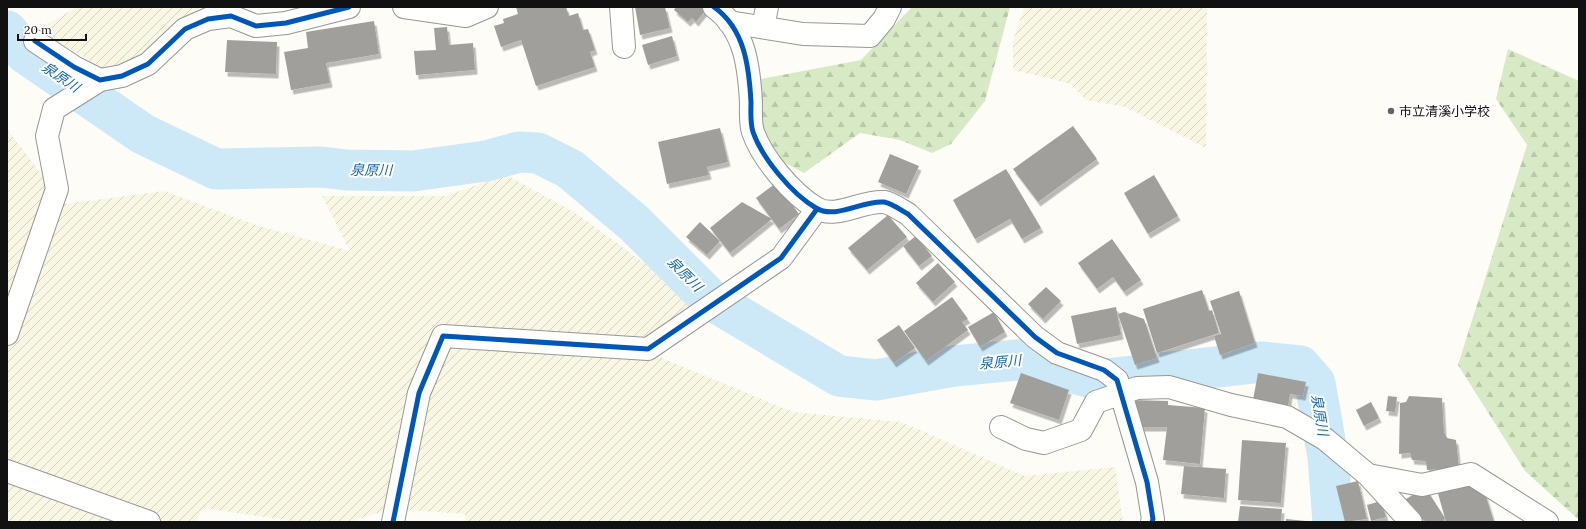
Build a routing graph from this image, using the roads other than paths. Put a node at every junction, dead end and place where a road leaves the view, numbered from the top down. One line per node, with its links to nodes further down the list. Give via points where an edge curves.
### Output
1 (349, 7): 10 (street, via 286,23 256,26 231,16 208,19 185,29 148,64 122,76)
2 (404, 7): 3 (street, via 466,16)
3 (487, 7)
4 (621, 7): 9 (street)
5 (890, 7): 7 (street, via 870,36 803,34)
6 (721, 14): 7 (street); 11 (street, via 735,29 746,55 752,131 768,161 798,195)
7 (765, 17)
8 (35, 41): 10 (street, via 74,67)
9 (624, 47)
10 (100, 80): 12 (street, via 54,109 47,136 57,189)
11 (817, 209): 13 (street, via 837,212 862,204 885,202 908,214 1035,336 1057,353 1104,370 1117,380); 18 (street, via 781,258 648,349 443,336 419,393)
12 (7, 334)
13 (1121, 394): 14 (street, via 1096,402 1081,430 1044,443 1026,439); 16 (street, via 1137,388 1169,387 1231,405 1287,417 1325,439); 19 (street, via 1147,482)
14 (1001, 427)
15 (7, 471): 17 (street)
16 (1368, 475): 20 (street); 21 (street, via 1422,485 1471,474)
17 (149, 522)
18 (393, 522)
19 (1152, 522)
20 (1411, 522)
21 (1547, 522)

